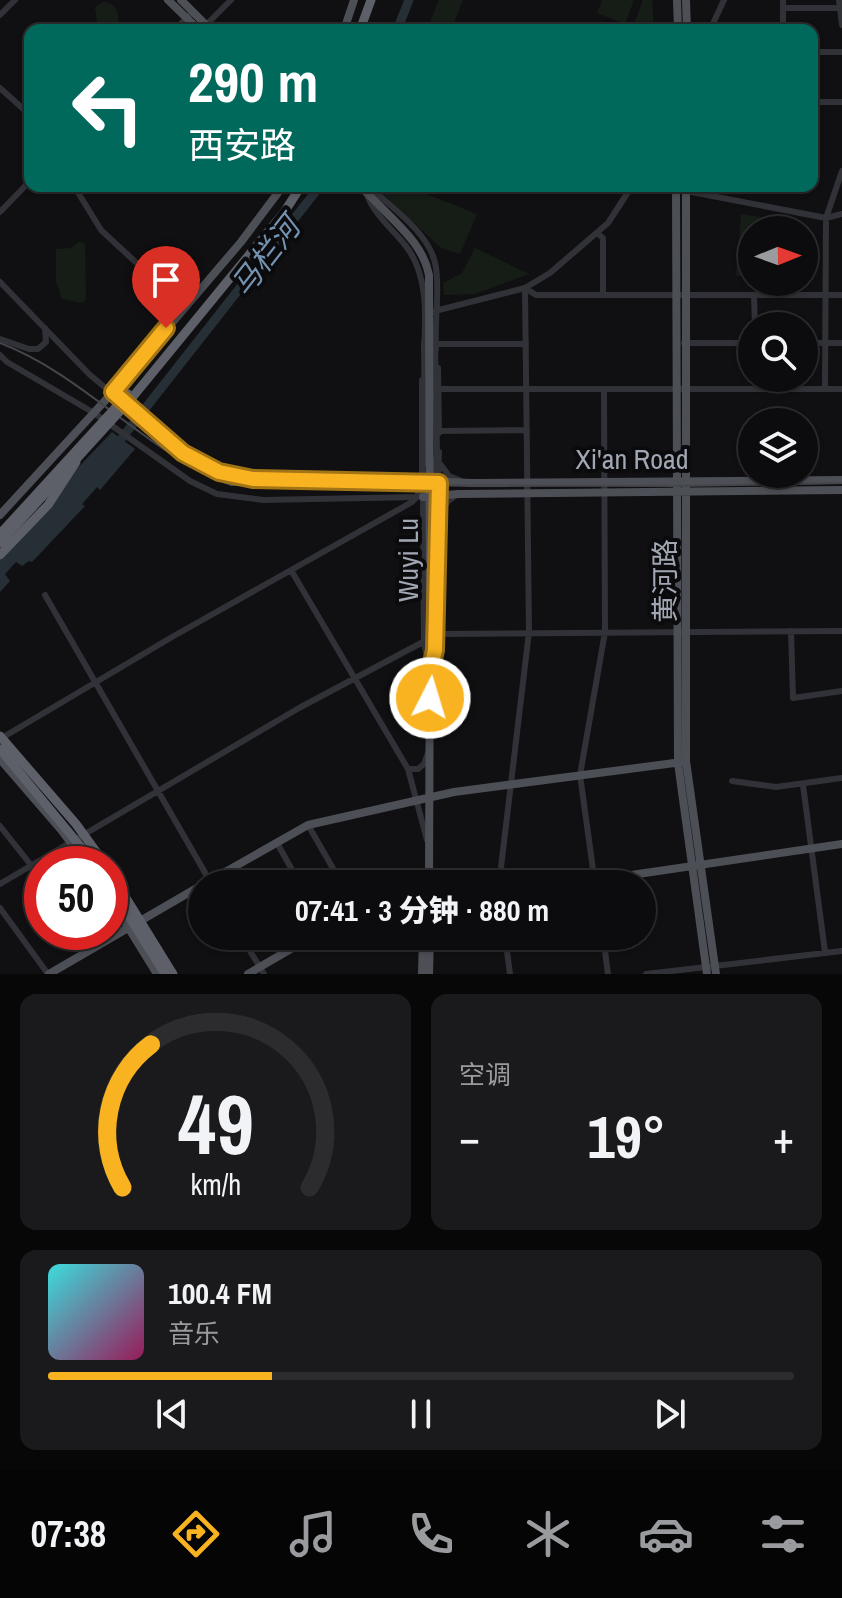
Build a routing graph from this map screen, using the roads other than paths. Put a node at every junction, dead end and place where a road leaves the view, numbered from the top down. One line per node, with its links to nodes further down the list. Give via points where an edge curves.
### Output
1 (15, 0): 12 (street)
2 (168, 0): 13 (main road)
3 (181, 0): 13 (main road)
4 (231, 0): 16 (street)
5 (354, 0): 17 (main road)
6 (373, 0): 18 (highway)
7 (677, 0): 19 (main road)
8 (686, 0): 20 (main road)
9 (724, 0): 21 (street)
10 (783, 4): 11 (street)
11 (840, 4): 22 (street)
12 (0, 15)
13 (190, 15): 14 (street); 15 (main road)
14 (181, 24)
15 (200, 24)
16 (209, 24)
17 (346, 24)
18 (364, 24)
19 (678, 24)
20 (687, 24)
21 (713, 24)
22 (842, 25)
23 (818, 52): 24 (street)
24 (842, 52)
25 (0, 88): 28 (street)
26 (818, 102): 27 (street)
27 (842, 102)
28 (24, 110)
29 (842, 171): 43 (street)
30 (24, 187): 41 (street)
31 (78, 192): 53 (street, via 101,230)
32 (278, 192): 53 (main road)
33 (294, 192): 101 (highway, bridge, via 127,395)
34 (295, 192): 81 (highway, bridge, via 285,211)
35 (367, 192): 55 (street, via 370,204 418,263)
36 (369, 192): 83 (main road, Wuyi Lu, bridge, via 426,260)
37 (371, 192): 54 (street, via 430,249 437,269)
38 (628, 192): 44 (street)
39 (681, 192): 48 (main road, 黄河路)
40 (700, 192): 43 (street)
41 (0, 212)
42 (842, 214): 43 (street)
43 (826, 218): 51 (street)
44 (597, 233): 46 (street); 47 (street, via 603,238)
45 (0, 282): 56 (street)
46 (525, 288): 47 (street, via 536,295); 54 (street); 65 (street)
47 (603, 295): 48 (street)
48 (681, 295): 49 (street); 58 (main road, 黄河路)
49 (738, 295)
50 (818, 295): 51 (street)
51 (825, 295): 52 (street); 61 (street)
52 (842, 295)
53 (184, 307): 75 (main road)
54 (435, 311): 55 (street); 64 (street)
55 (424, 313): 63 (street)
56 (45, 326): 57 (street, via 46,342 38,349); 75 (street)
57 (0, 339)
58 (682, 343): 59 (street); 74 (main road, 黄河路)
59 (738, 343)
60 (818, 343): 61 (street)
61 (825, 343): 62 (street); 72 (street)
62 (842, 343)
63 (424, 344): 79 (street); 83 (street, bridge, via 425,454)
64 (435, 344): 65 (street); 67 (street); 83 (street, bridge, via 437,455)
65 (526, 344): 68 (street)
66 (0, 355): 76 (street)
67 (440, 389): 68 (street); 78 (street)
68 (526, 389): 69 (street); 77 (street)
69 (604, 389): 74 (street); 87 (street)
70 (738, 389): 74 (street)
71 (818, 389): 72 (street)
72 (825, 389): 73 (street)
73 (842, 389)
74 (682, 390): 84 (main road, 黄河路)
75 (113, 392): 76 (main road); 85 (street, via 194,460 230,475)
76 (94, 413): 95 (street, via 190,481 232,498); 97 (main road); 99 (main road, via 64,455)
77 (527, 430): 78 (street); 86 (street)
78 (439, 431): 80 (street)
79 (422, 453): 83 (street); 85 (street, via 416,477)
80 (439, 457): 83 (street); 88 (street, via 449,476)
81 (76, 461): 102 (highway, bridge); 103 (highway, bridge, via 48,505)
82 (842, 480): 84 (main road, Xi'an Road)
83 (431, 481): 85 (street); 88 (main road, Xi'an Road); 94 (street); 95 (street); 95 (street); 111 (main road, Wuyi Lu, bridge)
84 (683, 481): 87 (main road, Xi'an Road); 90 (main road, 黄河路)
85 (407, 482)
86 (527, 482): 87 (main road, Xi'an Road); 88 (main road, Xi'an Road); 91 (street)
87 (604, 482): 92 (street)
88 (473, 483)
89 (842, 490): 90 (main road, Xi'an Road)
90 (683, 492): 92 (main road, Xi'an Road); 110 (main road, 黄河路)
91 (527, 493): 92 (main road, Xi'an Road); 93 (main road, Xi'an Road); 108 (street)
92 (604, 493): 109 (street)
93 (458, 494): 94 (main road, Xi'an Road); 100 (street, via 445,504)
94 (439, 496): 95 (main road, Xi'an Road); 100 (street)
95 (420, 497): 96 (street); 98 (street)
96 (407, 505): 98 (street, via 420,509); 104 (street)
97 (0, 515)
98 (423, 517): 111 (street)
99 (0, 522)
100 (438, 525): 111 (street)
101 (0, 534)
102 (0, 543)
103 (0, 555)
104 (291, 570): 112 (street); 113 (street)
105 (45, 595): 113 (street)
106 (791, 631): 107 (street); 110 (street); 114 (street, via 793,698)
107 (842, 631)
108 (529, 632): 109 (street); 111 (street); 124 (street)
109 (605, 632): 110 (street); 120 (street)
110 (683, 632): 118 (main road, 黄河路)
111 (429, 638): 112 (street); 116 (main road, Wuyi Lu)
112 (356, 677): 119 (street); 125 (street)
113 (94, 683): 115 (street); 125 (street)
114 (842, 691)
115 (0, 741): 130 (highway)
116 (429, 749): 119 (street, via 424,764); 126 (main road, Wuyi Lu)
117 (0, 759): 130 (main road)
118 (682, 762): 120 (main road); 140 (main road, 黄河路)
119 (408, 769): 127 (street)
120 (580, 775): 124 (main road); 148 (street)
121 (842, 778): 123 (street)
122 (732, 781): 123 (street)
123 (803, 785): 137 (street)
124 (511, 786): 126 (main road); 147 (street)
125 (159, 791): 130 (street); 142 (street)
126 (429, 797): 127 (main road); 138 (main road, Wuyi Lu)
127 (417, 799): 128 (main road); 138 (street)
128 (308, 825): 131 (main road); 145 (street)
129 (0, 826): 139 (street)
130 (77, 839): 133 (street); 134 (main road); 135 (highway); 136 (highway)
131 (277, 843): 143 (main road); 144 (street)
132 (842, 844): 137 (main road)
133 (65, 846)
134 (80, 846)
135 (82, 846)
136 (85, 846)
137 (811, 847): 140 (main road); 166 (street)
138 (429, 850): 146 (main road, Wuyi Lu)
139 (24, 854)
140 (696, 865): 149 (main road); 167 (main road, 黄河路)
141 (24, 870): 150 (street)
142 (200, 870)
143 (231, 870)
144 (292, 870)
145 (334, 870)
146 (429, 870)
147 (501, 870)
148 (593, 870)
149 (656, 872)
150 (0, 884)
151 (188, 894): 156 (main road)
152 (0, 908): 169 (street)
153 (128, 909): 156 (highway)
154 (128, 913): 156 (highway)
155 (128, 916): 156 (main road)
156 (135, 923): 157 (main road); 170 (main road); 171 (highway); 172 (highway)
157 (128, 927)
158 (87, 950): 169 (main road)
159 (249, 950): 168 (street)
160 (293, 950): 168 (main road)
161 (423, 950): 174 (main road)
162 (430, 950): 175 (main road)
163 (507, 950): 176 (street)
164 (605, 950): 177 (street)
165 (842, 951): 166 (street)
166 (825, 952): 167 (street)
167 (711, 970): 178 (street)
168 (262, 971): 173 (main road)
169 (48, 974)
170 (157, 974)
171 (165, 974)
172 (173, 974)
173 (248, 974)
174 (422, 974)
175 (429, 974)
176 (510, 974)
177 (608, 974)
178 (646, 974)

